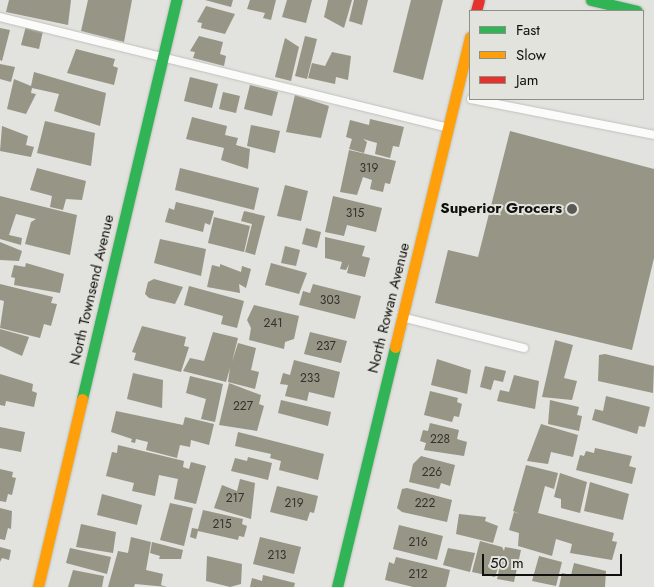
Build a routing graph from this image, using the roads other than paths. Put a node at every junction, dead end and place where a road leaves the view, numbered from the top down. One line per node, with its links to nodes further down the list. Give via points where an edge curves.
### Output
1 (176, 0): 6 (street, North Townsend Avenue)
2 (598, 1): 3 (street)
3 (632, 10)
4 (0, 17): 6 (lane)
5 (469, 41): 7 (street, North Rowan Avenue)
6 (162, 56): 10 (lane); 14 (street, North Townsend Avenue)
7 (456, 95): 8 (lane); 10 (street, North Rowan Avenue)
8 (469, 98)
9 (476, 100): 11 (lane)
10 (448, 128): 12 (street, North Rowan Avenue)
11 (654, 135)
12 (402, 317): 13 (lane); 15 (street, North Rowan Avenue)
13 (524, 348)
14 (38, 587)
15 (337, 587)

